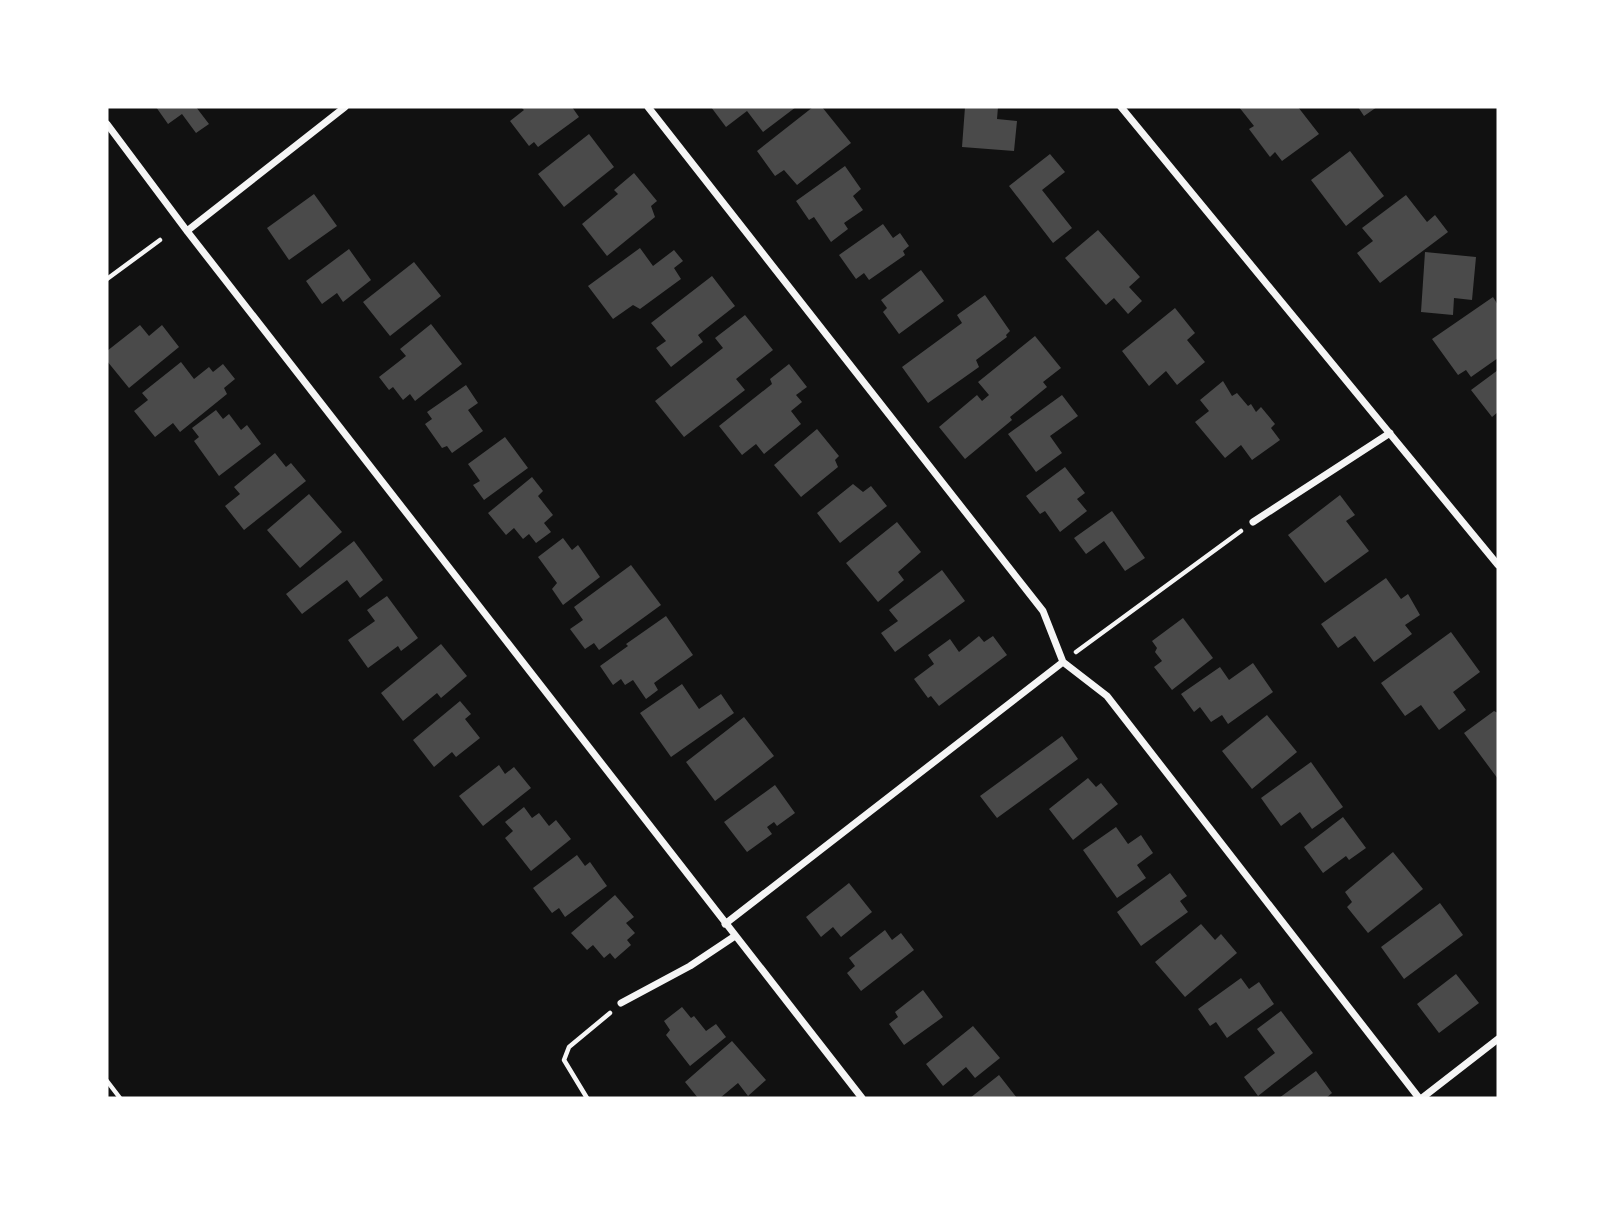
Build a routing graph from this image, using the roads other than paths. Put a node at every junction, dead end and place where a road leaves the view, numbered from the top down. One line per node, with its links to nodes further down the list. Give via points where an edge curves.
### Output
1 (345, 107): 6 (street)
2 (648, 107): 10 (street, via 1043,611)
3 (1133, 107): 4 (street)
4 (1123, 110): 7 (street)
5 (107, 126): 6 (street)
6 (187, 231): 11 (street)
7 (1390, 433): 8 (street); 9 (street)
8 (1253, 522)
9 (1498, 565)
10 (1063, 662): 11 (street); 16 (street, via 1107,695)
11 (725, 923): 12 (street)
12 (734, 936): 13 (street); 15 (street)
13 (621, 1003)
14 (1498, 1039): 16 (street)
15 (862, 1098)
16 (1420, 1098)

